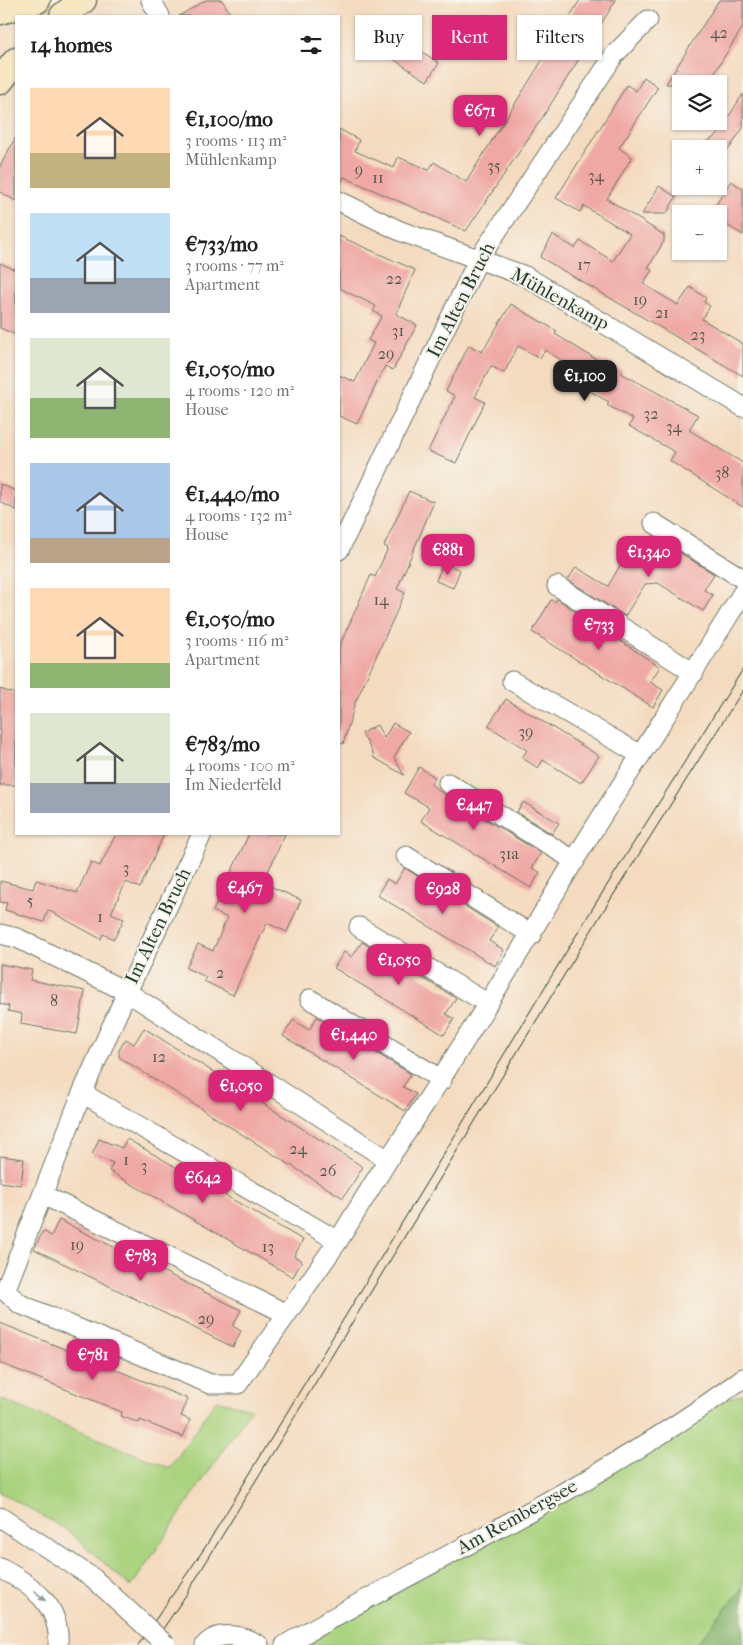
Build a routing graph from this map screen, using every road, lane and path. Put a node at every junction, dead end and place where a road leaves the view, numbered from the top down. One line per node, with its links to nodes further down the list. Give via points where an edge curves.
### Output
1 (36, 0): 4 (main road)
2 (83, 0): 5 (main road)
3 (151, 0): 6 (street)
4 (0, 11)
5 (64, 15)
6 (159, 15)
7 (648, 20): 11 (street, Im Alten Bruch, via 615,54)
8 (15, 61): 9 (main road)
9 (0, 81)
10 (340, 201): 11 (street, Mühlenkamp, via 400,231)
11 (478, 260): 12 (street, Mühlenkamp, via 526,276); 14 (street, Im Alten Bruch)
12 (743, 406)
13 (654, 523): 15 (street)
14 (340, 548)
15 (743, 579)
16 (557, 586): 18 (street)
17 (743, 592): 18 (street)
18 (694, 673): 20 (street)
19 (512, 682): 20 (street)
20 (641, 755): 24 (street)
21 (448, 783): 24 (street)
22 (202, 835): 28 (street, Im Alten Bruch)
23 (406, 856): 27 (street)
24 (574, 861): 27 (street)
25 (359, 927): 30 (street)
26 (0, 934): 28 (street, via 17,938)
27 (532, 935): 30 (street)
28 (126, 992): 32 (street, Im Alten Bruch); 33 (street)
29 (310, 999): 31 (street)
30 (487, 1003): 31 (street)
31 (442, 1080): 33 (street)
32 (82, 1093): 34 (street, Im Alten Bruch); 35 (street)
33 (388, 1160): 35 (street)
34 (43, 1195): 36 (street); 36 (street, Im Alten Bruch, via 5,1291 20,1304 210,1384 238,1384)
35 (338, 1241): 36 (street)
36 (287, 1314)
37 (743, 1378): 44 (street, Am Rembergsee, via 636,1450)
38 (0, 1517): 41 (street, bridge, via 93,1578)
39 (0, 1568): 40 (street, one-way to 40, via 44,1598 59,1630)
40 (58, 1645)
41 (166, 1645)
42 (206, 1645): 43 (street, via 210,1640 228,1635 249,1639)
43 (259, 1645)
44 (285, 1645)

